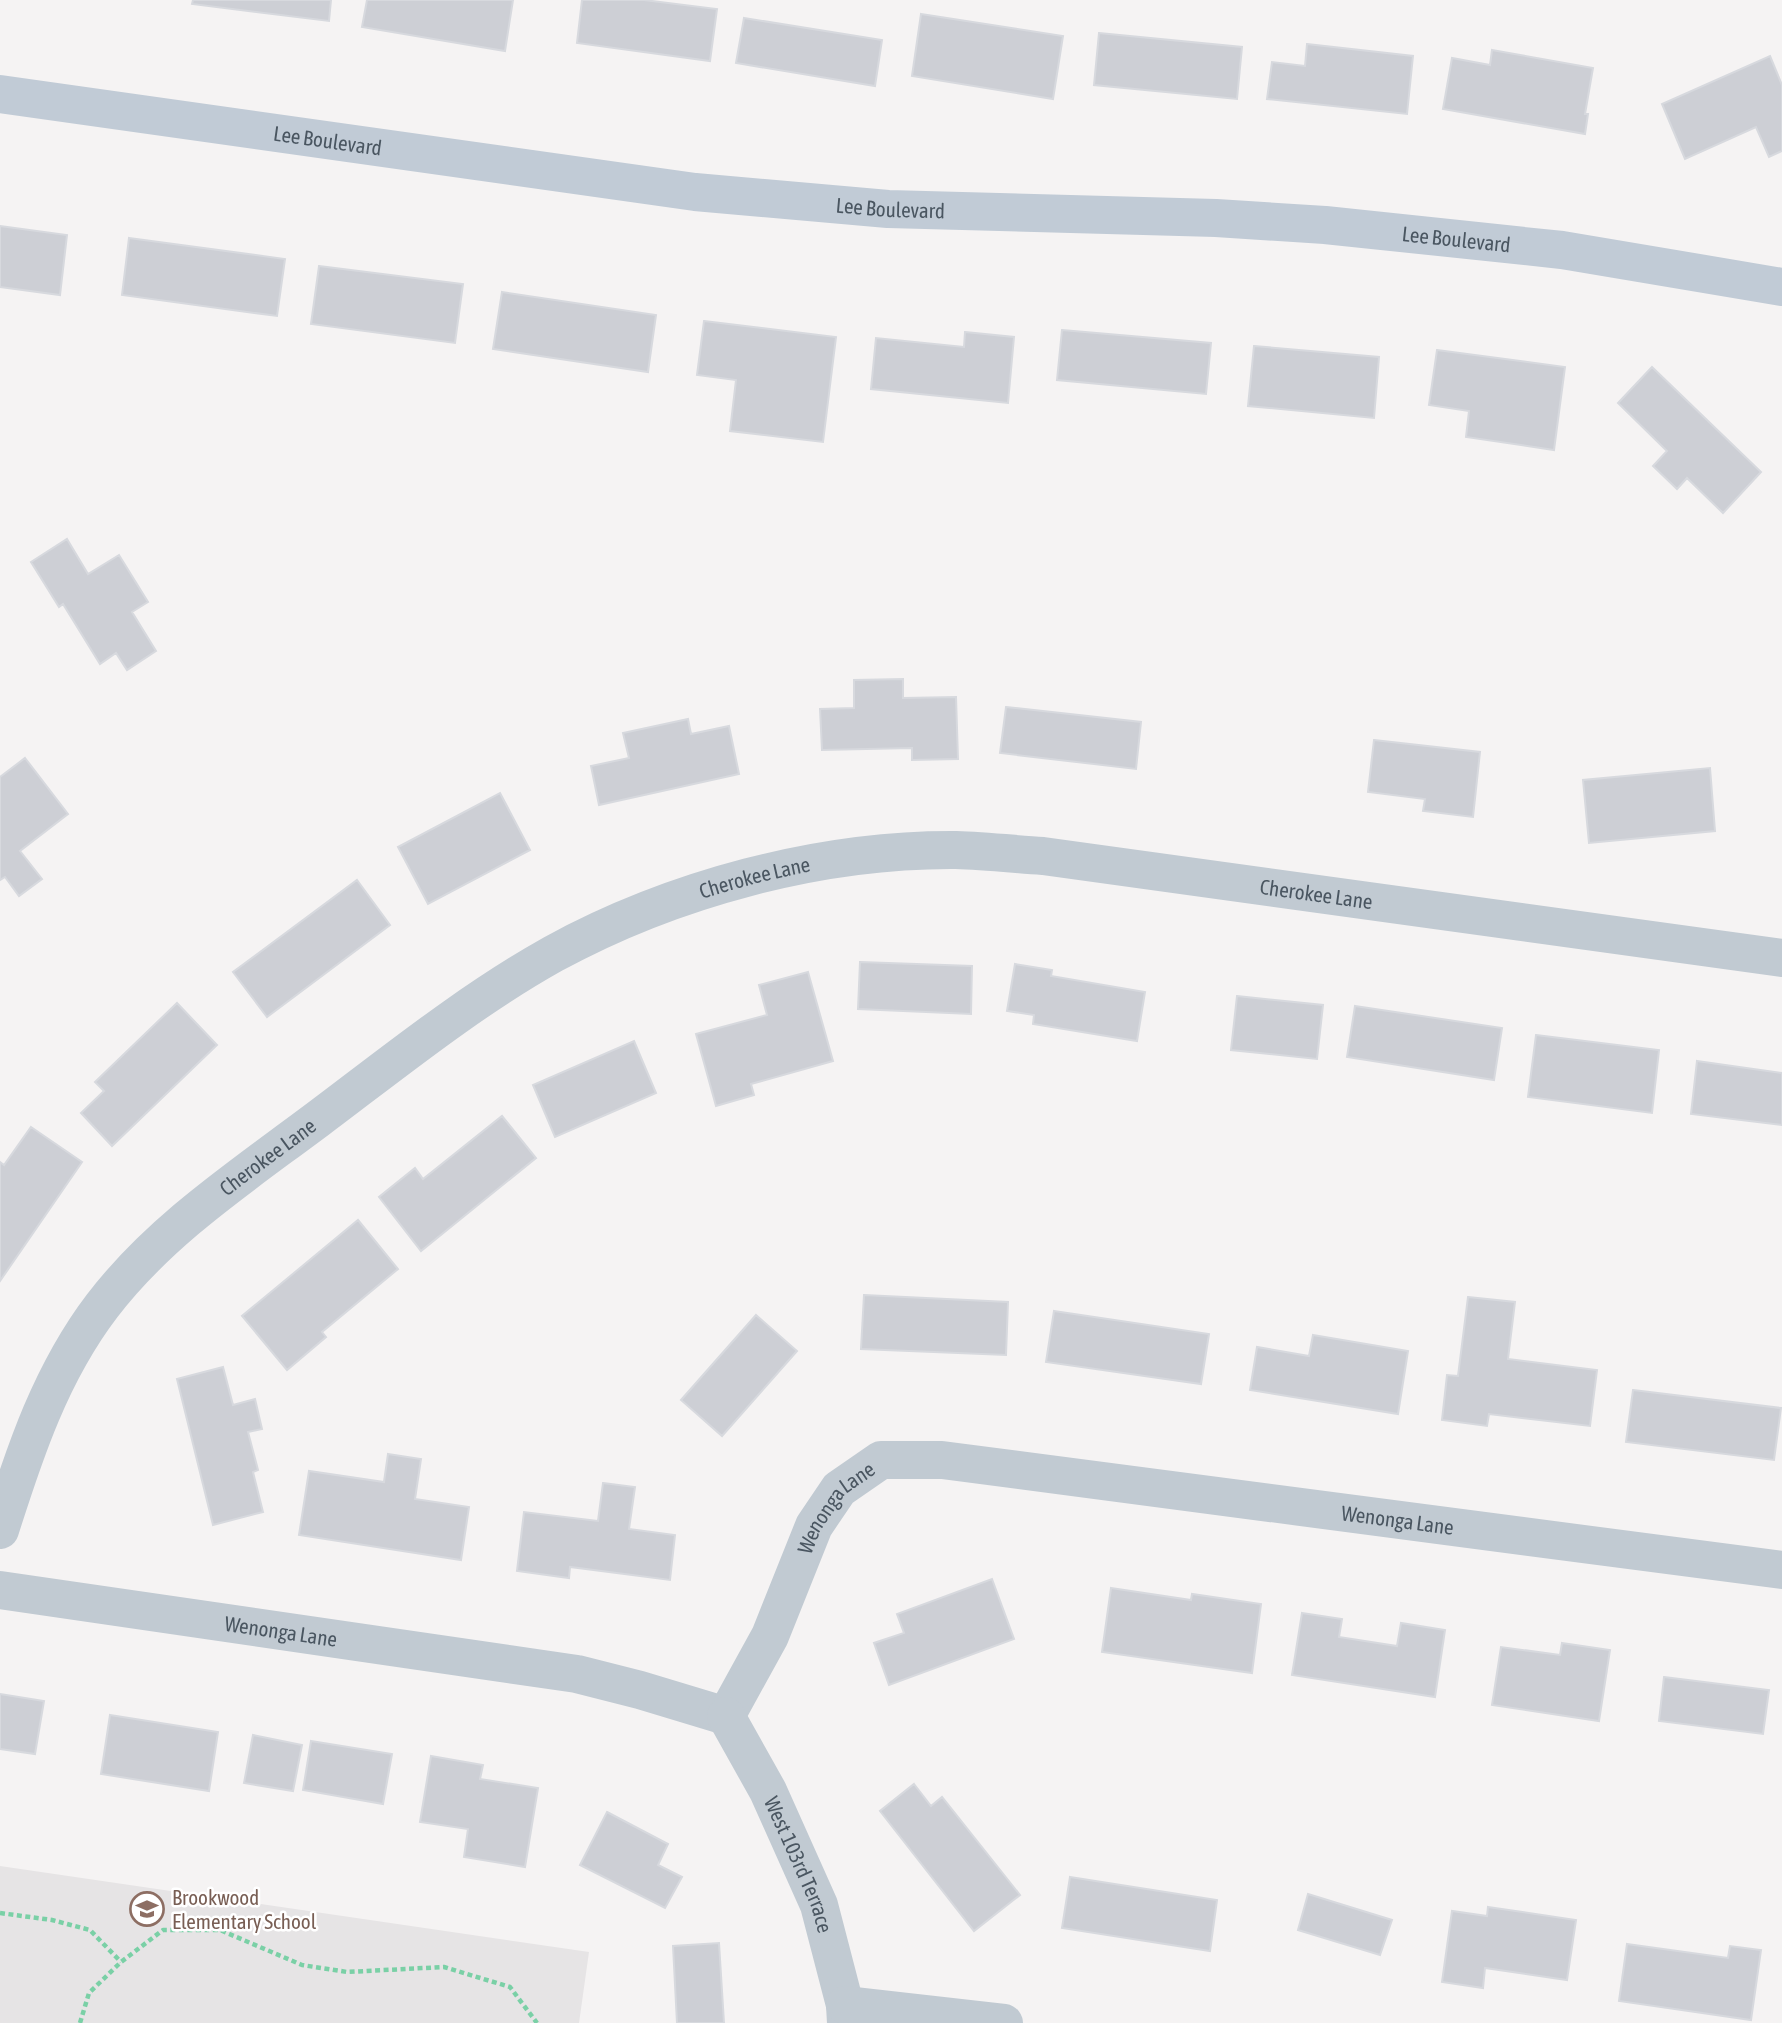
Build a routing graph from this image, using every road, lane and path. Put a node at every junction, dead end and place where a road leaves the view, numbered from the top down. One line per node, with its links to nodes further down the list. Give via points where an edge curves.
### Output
1 (0, 93): 2 (street, Lee Boulevard, via 695,192 888,209 1325,225 1562,250)
2 (1782, 287)
3 (1782, 958): 4 (street, Cherokee Lane, via 1043,856 956,850 878,854 733,881 641,912 590,936 454,1017 156,1246 102,1306 63,1366 30,1437)
4 (0, 1530)
5 (1782, 1570): 7 (street, Wenonga Lane, via 942,1460 881,1460 839,1489 814,1526 770,1636)
6 (0, 1590): 7 (street, Wenonga Lane, via 578,1674)
7 (726, 1716): 10 (street, West 103rd Terrace, via 768,1791 819,1905)
8 (0, 1913): 9 (path, via 90,1930)
9 (121, 1962): 11 (path, via 89,1993); 12 (path, via 163,1930 220,1930 302,1965 347,1972 444,1967 510,1987)
10 (846, 2014): 13 (street)
11 (80, 2023)
12 (537, 2023)
13 (1004, 2023)

